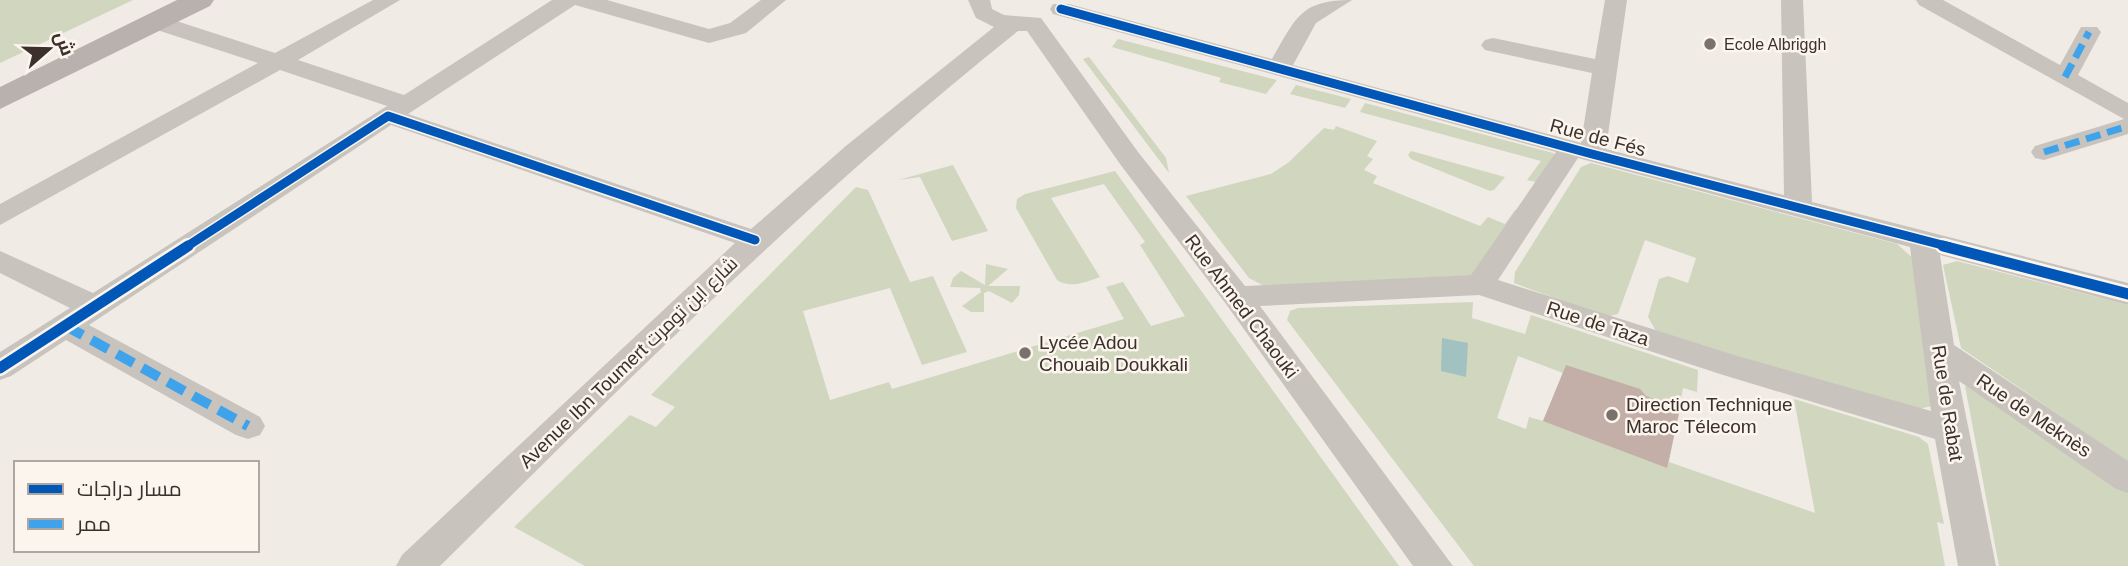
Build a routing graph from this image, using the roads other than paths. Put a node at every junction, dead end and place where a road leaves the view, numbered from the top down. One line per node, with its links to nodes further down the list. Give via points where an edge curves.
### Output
1 (200, 0): 11 (main road)
2 (389, 0): 16 (street)
3 (566, 0): 22 (street)
4 (582, 0): 5 (street, via 709,36 738,28)
5 (775, 0)
6 (1341, 0): 18 (street, via 1307,19)
7 (1616, 0): 17 (street)
8 (1792, 0): 27 (street)
9 (1927, 0): 19 (street)
10 (982, 7): 12 (street, Rue de Fés); 15 (street)
11 (160, 11): 16 (street); 20 (main road); 21 (main road)
12 (1045, 20): 15 (street, Avenue Ibn Toumert شارع ابن تومرت); 18 (street, Rue de Fés); 34 (street, Rue Ahmed Chaouki, via 1129,158)
13 (2089, 32): 19 (street)
14 (1493, 45): 17 (street)
15 (973, 53): 30 (street, Avenue Ibn Toumert شارع ابن تومرت)
16 (281, 61): 22 (street); 28 (street)
17 (1606, 69): 25 (street)
18 (1278, 70): 25 (street, Rue de Fés)
19 (2065, 77): 23 (street)
20 (0, 80)
21 (0, 99)
22 (397, 110): 30 (street); 35 (street)
23 (2128, 114)
24 (2128, 126): 26 (street)
25 (1582, 152): 27 (street, Rue de Fés); 32 (street)
26 (2044, 152)
27 (1798, 206): 29 (street, Rue de Fés)
28 (0, 216)
29 (1923, 239): 33 (street, Rue de Fés); 37 (street, Rue de Rabat)
30 (755, 240): 42 (street, Avenue Ibn Toumert شارع ابن تومرت)
31 (0, 261): 35 (street)
32 (1480, 285): 34 (street, Rue de Taza); 40 (street, Rue de Taza)
33 (2128, 294)
34 (1237, 297): 43 (street, Rue Ahmed Chaouki)
35 (95, 307): 36 (street)
36 (66, 326): 38 (street); 39 (street)
37 (1940, 352): 40 (street, Rue de Rabat); 41 (street, Rue de Meknès)
38 (0, 368)
39 (248, 426)
40 (1950, 430): 44 (street, Rue de Rabat)
41 (2128, 479)
42 (415, 566)
43 (1434, 566)
44 (1977, 566)

